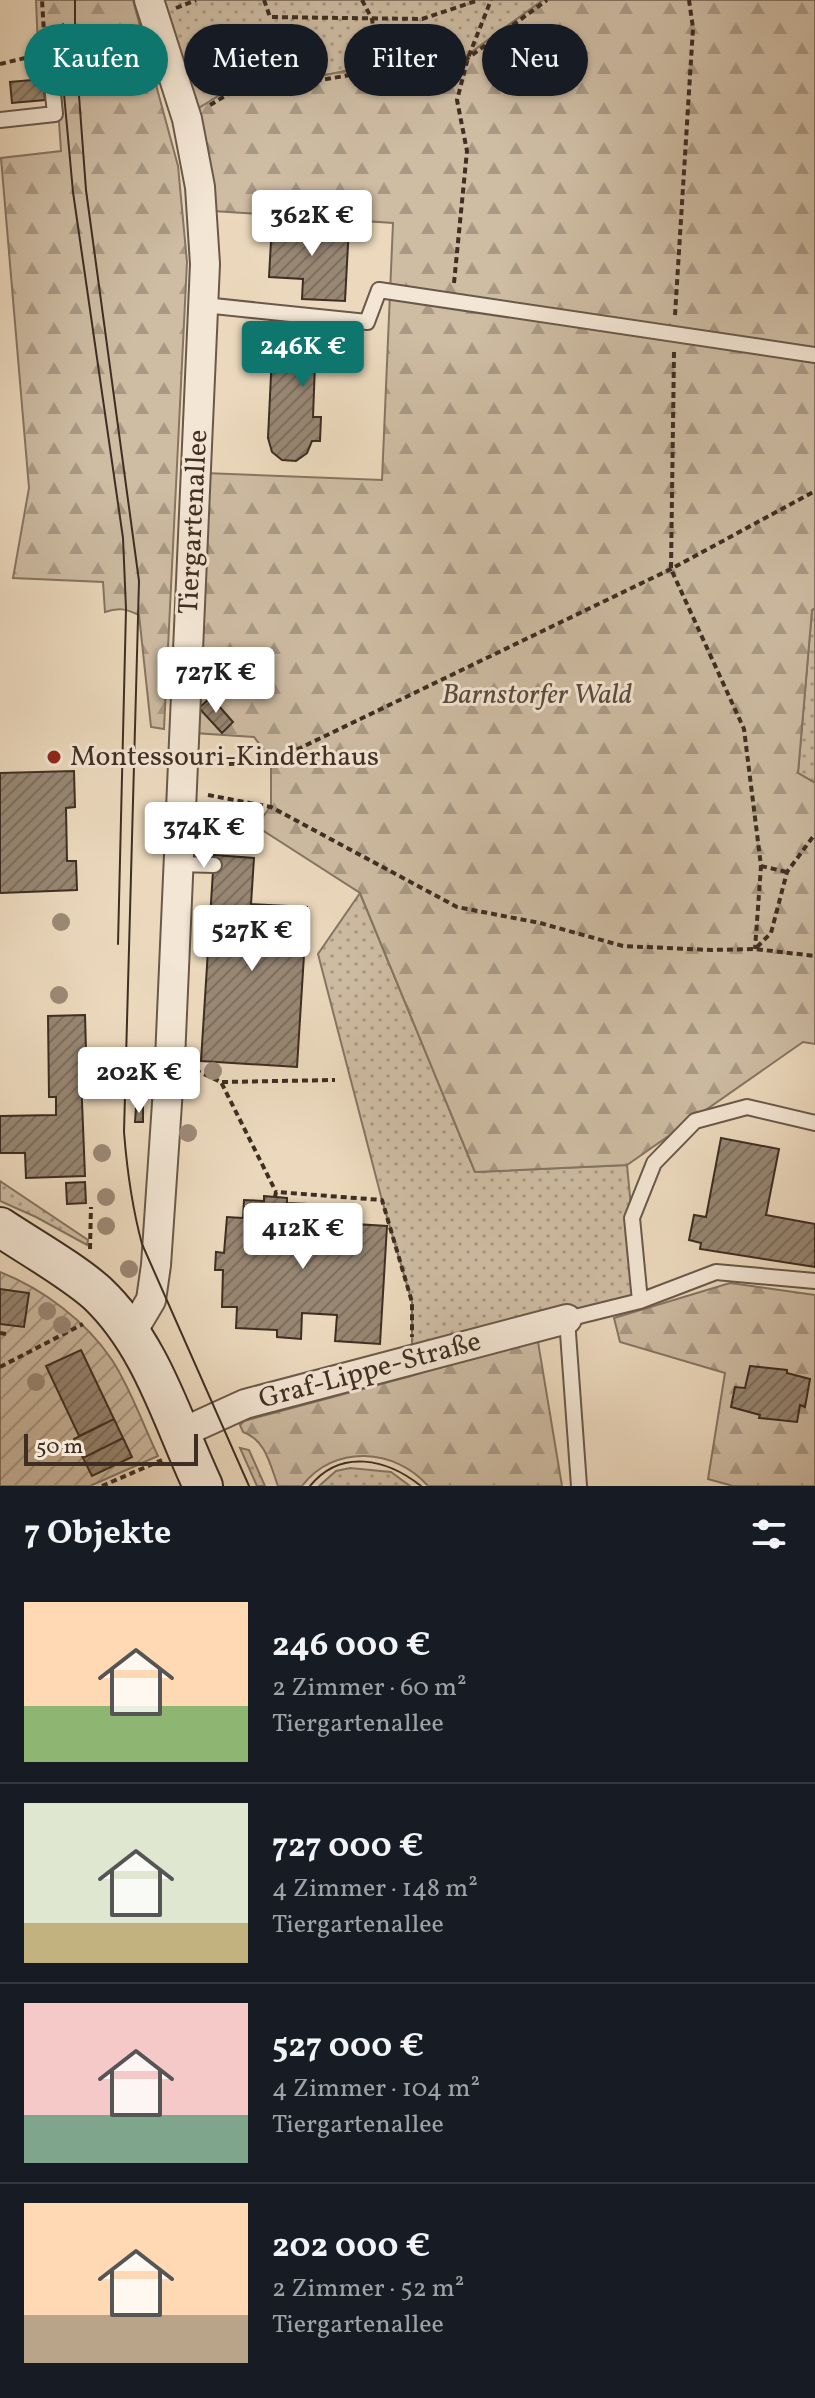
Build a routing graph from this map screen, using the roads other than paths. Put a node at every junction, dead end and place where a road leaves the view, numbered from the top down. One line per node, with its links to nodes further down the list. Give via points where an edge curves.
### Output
1 (149, 0): 4 (street, Tiergartenallee, via 187,119 200,187)
2 (53, 96): 3 (lane, via 55,114)
3 (0, 120)
4 (204, 305): 5 (lane, via 367,322 379,290); 6 (street, Tiergartenallee)
5 (815, 355)
6 (178, 864): 7 (lane); 15 (street, Tiergartenallee, via 155,1278 151,1300)
7 (214, 865)
8 (815, 1123): 13 (lane, via 747,1107 695,1121 654,1163 632,1218)
9 (0, 1227): 11 (main road)
10 (0, 1243): 11 (main road)
11 (45, 1257): 15 (main road, via 95,1292)
12 (815, 1281): 13 (lane, via 716,1272)
13 (640, 1301): 14 (lane)
14 (567, 1319): 16 (street, Graf-Lippe-Straße, via 245,1404); 18 (lane)
15 (132, 1332): 16 (main road, via 148,1362)
16 (171, 1447): 17 (main road)
17 (203, 1486)
18 (579, 1486)

